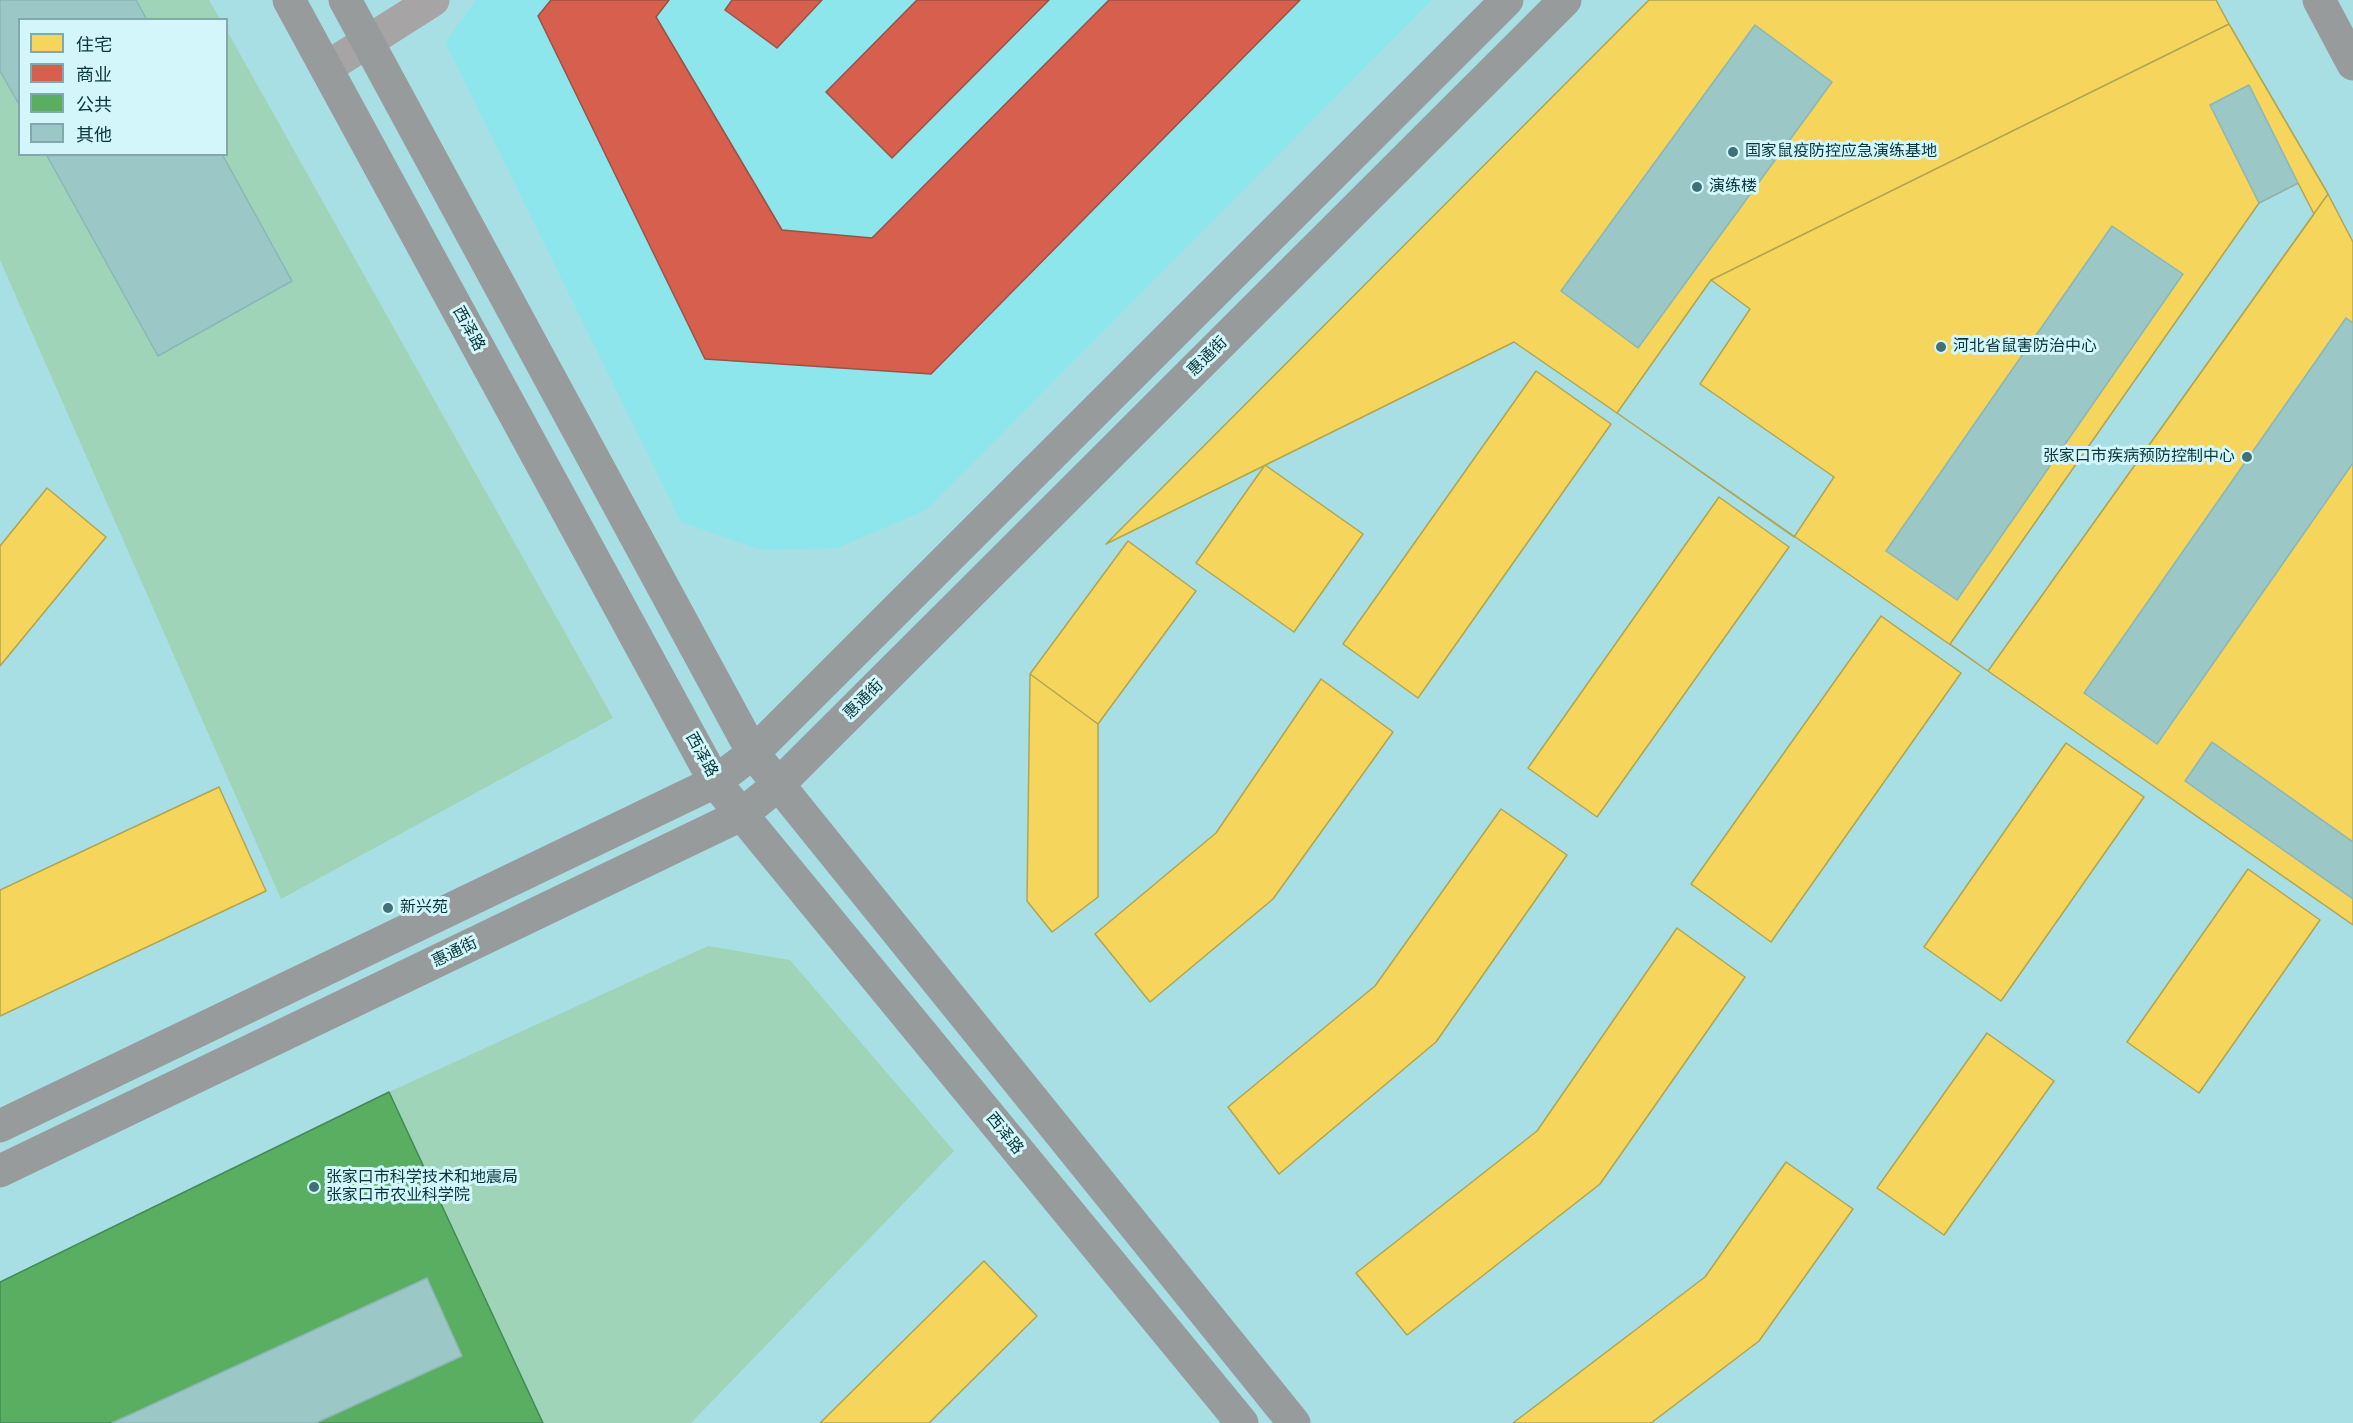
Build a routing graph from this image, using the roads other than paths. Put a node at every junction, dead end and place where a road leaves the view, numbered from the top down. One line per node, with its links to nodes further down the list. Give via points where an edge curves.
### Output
1 (289, 0): 9 (main road, 西泽路)
2 (345, 0): 7 (main road)
3 (433, 0): 7 (street)
4 (1508, 0): 10 (main road)
5 (1565, 0): 12 (main road, 惠通街)
6 (2319, 0): 8 (main road)
7 (367, 41): 9 (street); 10 (main road)
8 (2353, 64)
9 (326, 68): 11 (main road, 西泽路)
10 (753, 753): 11 (main road); 12 (main road)
11 (715, 782): 13 (main road, 西泽路); 14 (main road)
12 (778, 785): 13 (main road, 惠通街); 17 (main road)
13 (741, 815): 15 (main road, 惠通街); 16 (main road, 西泽路)
14 (0, 1126)
15 (0, 1171)
16 (1242, 1423)
17 (1294, 1423)

